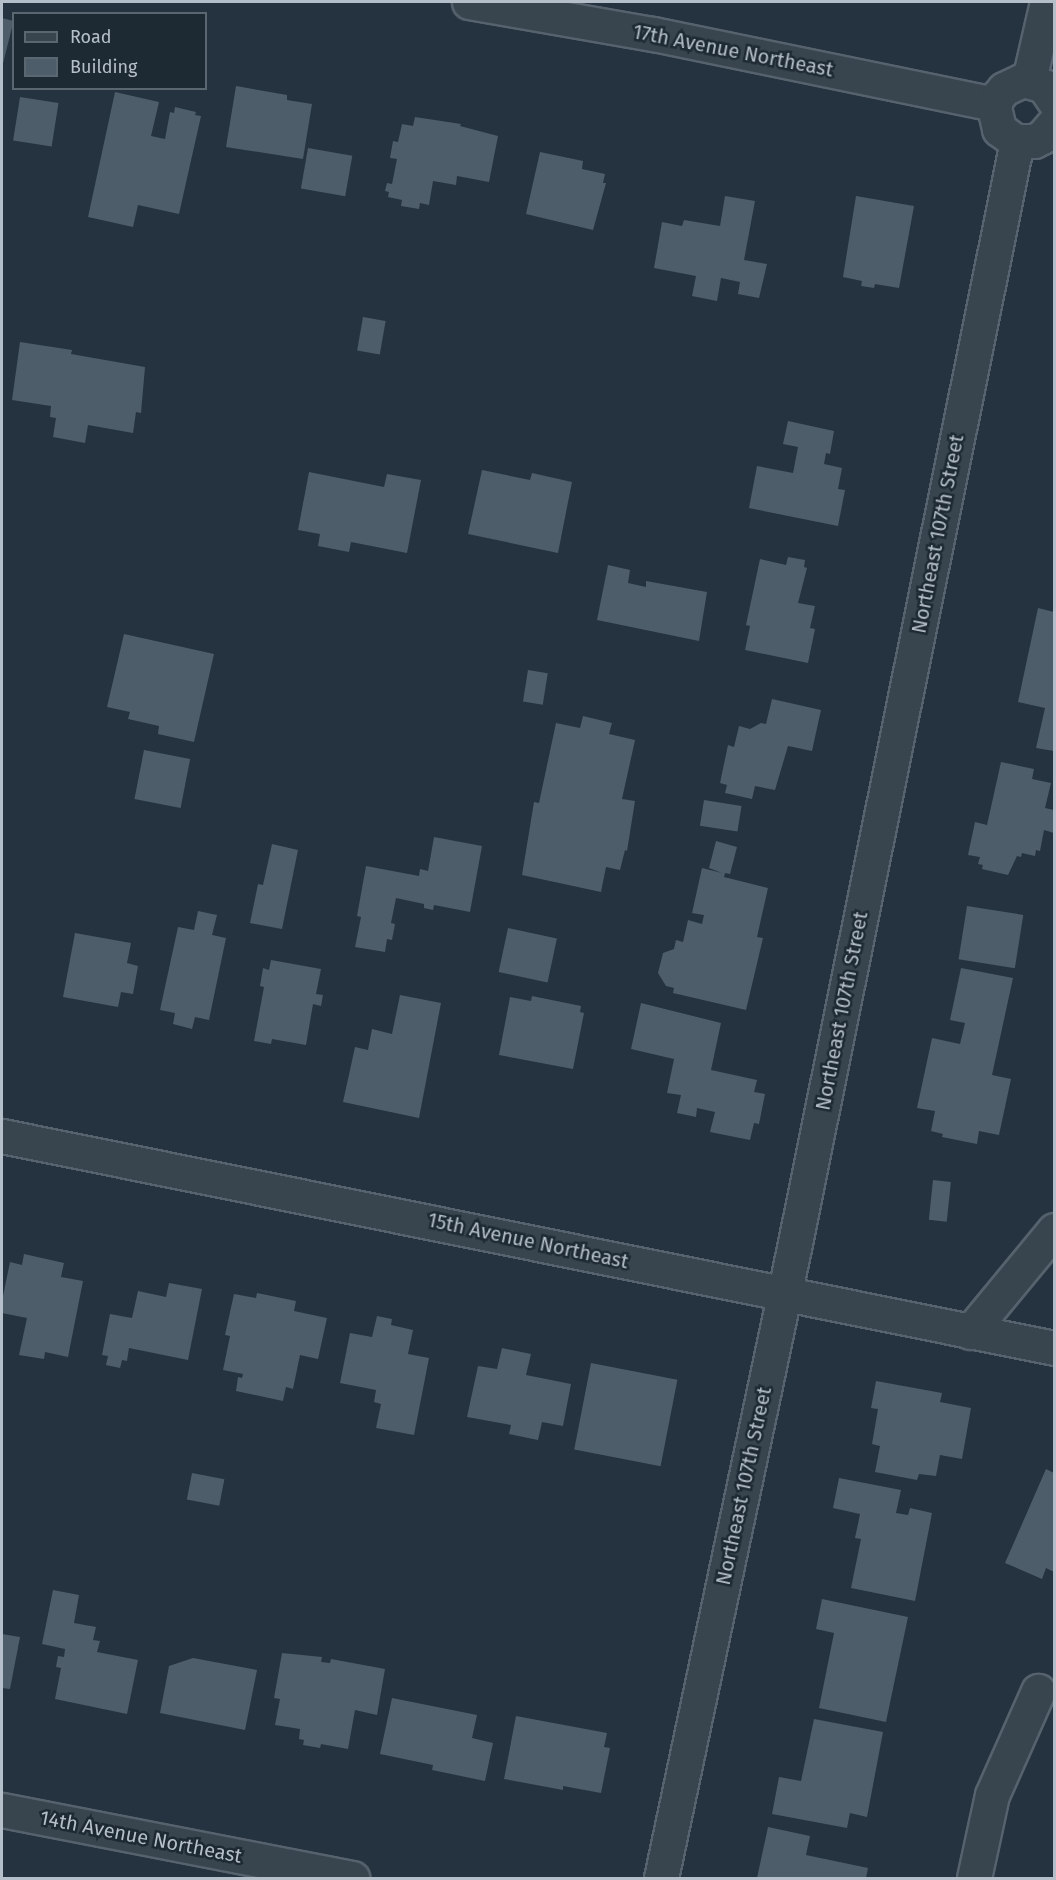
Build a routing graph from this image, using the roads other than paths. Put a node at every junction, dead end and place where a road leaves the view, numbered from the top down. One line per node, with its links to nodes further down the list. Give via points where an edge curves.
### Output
1 (469, 2): 5 (street, 17th Avenue Northeast, via 653,34)
2 (1047, 2): 3 (street)
3 (1029, 80): 4 (street, via 1044,86); 5 (street, via 1004,88)
4 (1054, 101)
5 (995, 104): 7 (street, via 999,129)
6 (1054, 123): 7 (street, via 1034,141)
7 (1017, 141): 10 (street, Northeast 107th Street)
8 (2, 1136): 10 (street, 15th Avenue Northeast)
9 (1054, 1230): 11 (street)
10 (785, 1293): 11 (street, 15th Avenue Northeast); 16 (street, Northeast 107th Street)
11 (970, 1332): 12 (street, 15th Avenue Northeast)
12 (1054, 1348)
13 (1038, 1691): 17 (street, via 992,1795)
14 (2, 1810): 15 (street, 14th Avenue Northeast)
15 (352, 1878)
16 (661, 1878)
17 (974, 1878)

